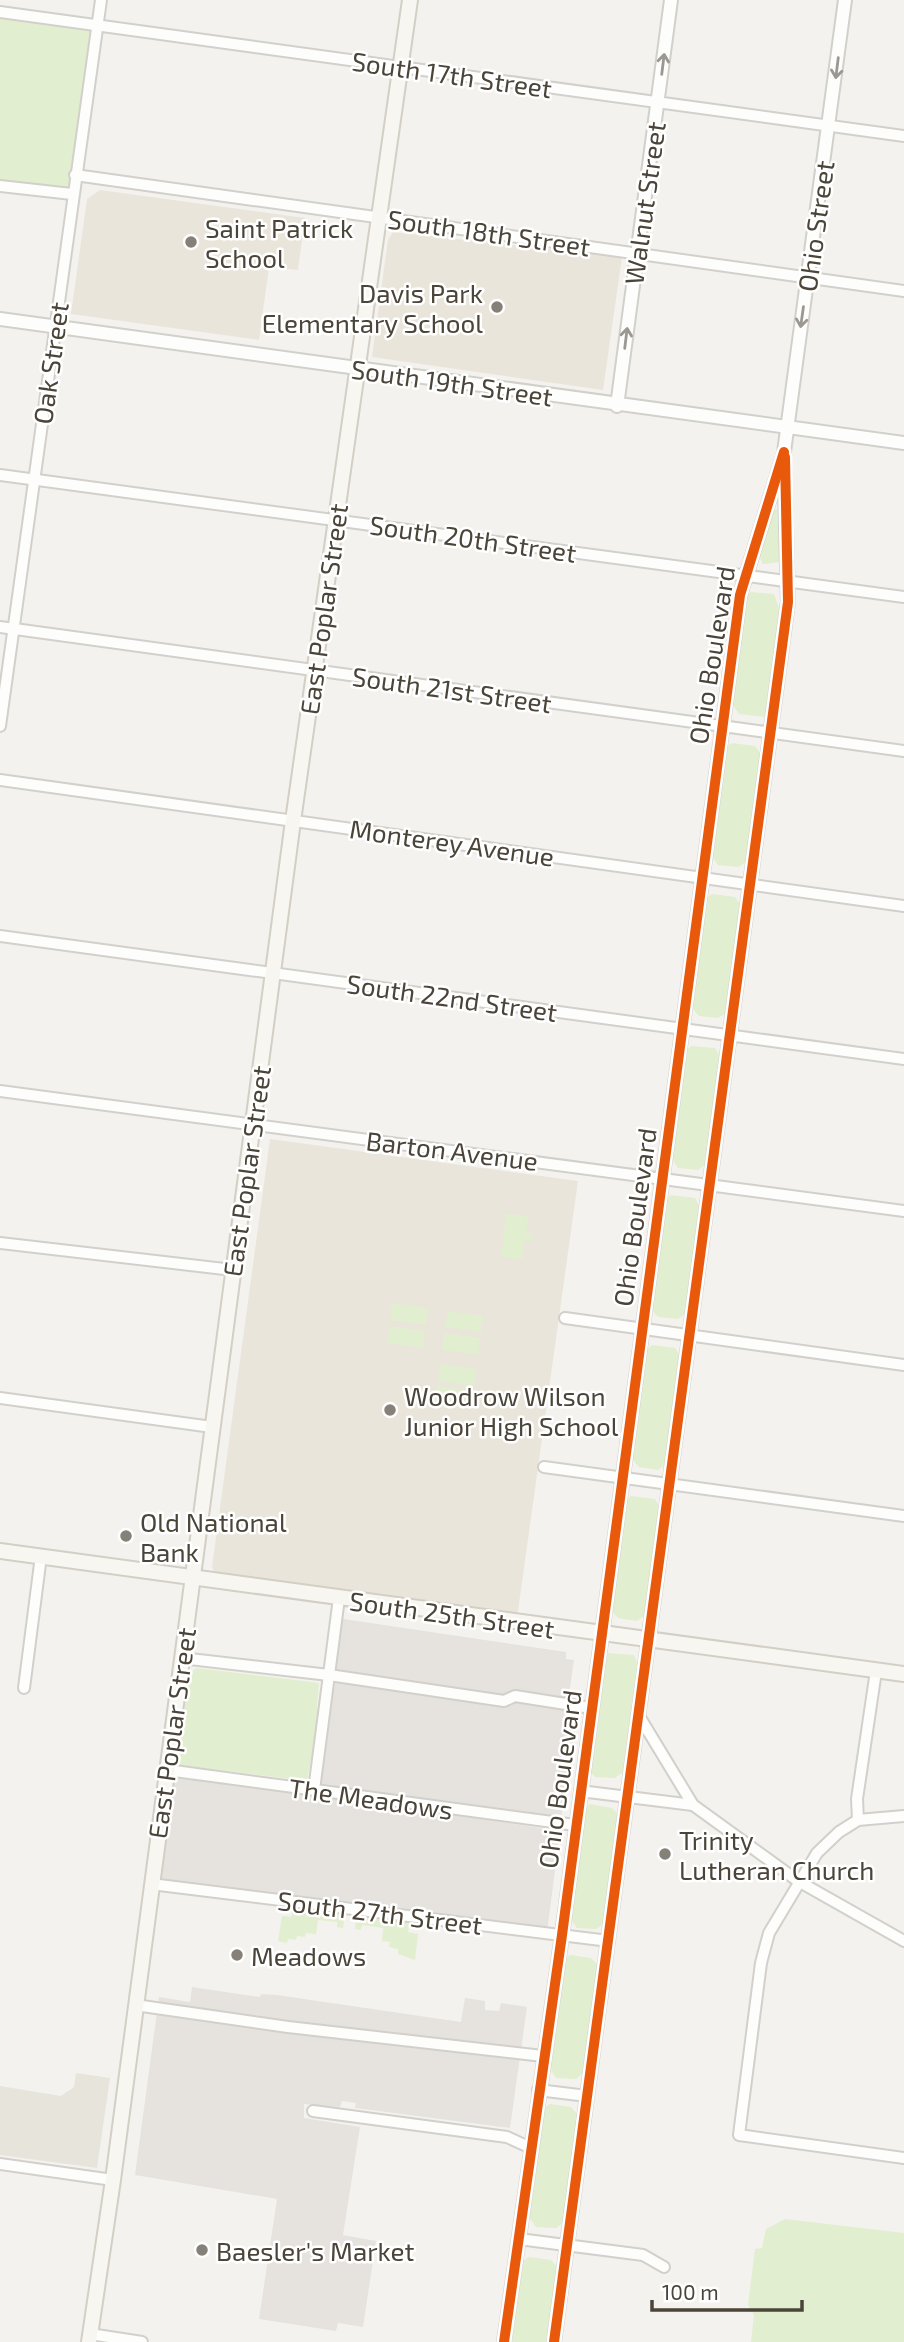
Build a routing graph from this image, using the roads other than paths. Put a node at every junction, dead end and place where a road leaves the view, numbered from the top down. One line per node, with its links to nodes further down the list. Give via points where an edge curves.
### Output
1 (101, 0): 6 (street, Oak Street)
2 (410, 0): 7 (main road, East Poplar Street)
3 (671, 0): 8 (street, Walnut Street, one-way to 3)
4 (845, 0): 9 (street, Ohio Street, one-way to 9)
5 (0, 12): 6 (street, South 17th Street)
6 (98, 23): 7 (street, South 17th Street); 11 (street, Oak Street)
7 (400, 67): 8 (street, South 17th Street); 14 (main road, East Poplar Street)
8 (658, 103): 9 (street, South 17th Street); 15 (street, Walnut Street)
9 (829, 125): 10 (street, South 17th Street); 16 (street, Ohio Street)
10 (904, 136)
11 (75, 175): 13 (street, Oak Street); 14 (street, South 18th Street)
12 (0, 186): 13 (street)
13 (72, 194): 19 (street, Oak Street)
14 (378, 217): 15 (street, South 18th Street); 20 (main road, East Poplar Street)
15 (637, 253): 16 (street, South 18th Street); 21 (street, Walnut Street, one-way to 15)
16 (807, 278): 17 (street, South 18th Street); 22 (street, Ohio Street, one-way to 22)
17 (904, 291)
18 (0, 319): 19 (street, South 19th Street)
19 (55, 327): 20 (street, South 19th Street); 26 (street, Oak Street)
20 (356, 368): 21 (street, South 19th Street); 27 (main road, East Poplar Street)
21 (617, 406): 22 (street, South 19th Street)
22 (787, 427): 23 (street, South 19th Street); 24 (street, Ohio Street)
23 (904, 443)
24 (784, 452): 28 (street, Ohio Boulevard); 29 (street)
25 (0, 475): 26 (street, South 20th Street)
26 (34, 480): 27 (street, South 20th Street); 32 (street, Oak Street)
27 (336, 519): 28 (street, South 20th Street); 33 (main road, East Poplar Street)
28 (745, 574): 29 (street, South 20th Street); 34 (street, Ohio Boulevard)
29 (789, 580): 30 (street, South 20th Street); 36 (street)
30 (904, 597)
31 (0, 627): 32 (street, South 21st Street)
32 (14, 629): 33 (street, South 21st Street); 35 (street, Oak Street)
33 (316, 670): 34 (street, South 21st Street); 39 (main road, East Poplar Street)
34 (723, 725): 36 (street, South 21st Street); 40 (street, Ohio Boulevard)
35 (0, 726)
36 (772, 733): 37 (street, South 21st Street); 41 (street)
37 (904, 751)
38 (0, 780): 39 (street, Monterey Avenue)
39 (293, 821): 40 (street, Monterey Avenue); 44 (main road, East Poplar Street)
40 (702, 876): 41 (street, Monterey Avenue); 45 (street, Ohio Boulevard)
41 (751, 883): 42 (street, Monterey Avenue); 46 (street)
42 (904, 906)
43 (0, 936): 44 (street, South 22nd Street)
44 (273, 974): 45 (street, South 22nd Street); 49 (main road, East Poplar Street)
45 (682, 1027): 46 (street, South 22nd Street); 50 (street, Ohio Boulevard)
46 (730, 1034): 47 (street, South 22nd Street); 51 (street)
47 (904, 1059)
48 (0, 1091): 49 (street, Barton Avenue)
49 (253, 1124): 50 (street, Barton Avenue); 54 (main road, East Poplar Street)
50 (662, 1178): 51 (street, Barton Avenue); 56 (street, Ohio Boulevard)
51 (710, 1184): 52 (street, Barton Avenue); 57 (street)
52 (904, 1211)
53 (0, 1243): 54 (street)
54 (233, 1270): 60 (main road, East Poplar Street)
55 (565, 1318): 56 (street)
56 (642, 1328): 57 (street); 62 (street, Ohio Boulevard)
57 (691, 1334): 58 (street); 63 (street)
58 (904, 1365)
59 (0, 1398): 60 (street)
60 (212, 1427): 67 (main road, East Poplar Street)
61 (544, 1467): 62 (street)
62 (621, 1478): 63 (street); 69 (street, Ohio Boulevard)
63 (671, 1485): 64 (street); 70 (street)
64 (904, 1516)
65 (0, 1551): 66 (main road, South 25th Street)
66 (41, 1556): 67 (main road, South 25th Street); 75 (street)
67 (191, 1578): 68 (main road, South 25th Street); 71 (main road, East Poplar Street)
68 (339, 1598): 69 (main road, South 25th Street); 74 (street)
69 (602, 1634): 70 (main road, South 25th Street); 76 (street, Ohio Boulevard)
70 (649, 1640): 72 (main road, South 25th Street); 77 (street)
71 (181, 1658): 74 (street); 78 (main road, East Poplar Street)
72 (876, 1671): 73 (main road, South 25th Street); 84 (street)
73 (904, 1674)
74 (329, 1675): 76 (street, via 504,1701 515,1696); 79 (street)
75 (24, 1688)
76 (592, 1707): 80 (street, Ohio Boulevard)
77 (639, 1716): 81 (street); 82 (street)
78 (167, 1770): 79 (street, The Meadows); 87 (main road, East Poplar Street)
79 (314, 1790): 85 (street, The Meadows)
80 (580, 1791): 81 (street); 85 (street, Ohio Boulevard)
81 (628, 1797): 82 (street); 89 (street)
82 (693, 1805): 86 (street)
83 (904, 1816): 84 (street)
84 (858, 1820): 86 (street, via 817,1853)
85 (575, 1825): 88 (street, Ohio Boulevard)
86 (798, 1881): 90 (street); 97 (street, via 769,1933 761,1962 739,2135)
87 (150, 1884): 88 (street, South 27th Street); 91 (main road, East Poplar Street)
88 (562, 1935): 89 (street, South 27th Street); 92 (street, Ohio Boulevard)
89 (609, 1941): 94 (street)
90 (904, 1941)
91 (135, 2005): 92 (street); 99 (main road, East Poplar Street)
92 (543, 2056): 93 (street, Ohio Boulevard)
93 (538, 2090): 94 (street); 96 (street, Ohio Boulevard)
94 (587, 2096): 101 (street)
95 (313, 2110): 96 (street, via 508,2137)
96 (531, 2148): 100 (street, Ohio Boulevard)
97 (904, 2158)
98 (0, 2164): 99 (street)
99 (113, 2180): 103 (main road, East Poplar Street)
100 (519, 2239): 101 (street); 105 (street, Ohio Boulevard)
101 (567, 2245): 102 (street, via 643,2255); 106 (street)
102 (664, 2267)
103 (90, 2338): 104 (street)
104 (142, 2342)
105 (504, 2342)
106 (554, 2342)

